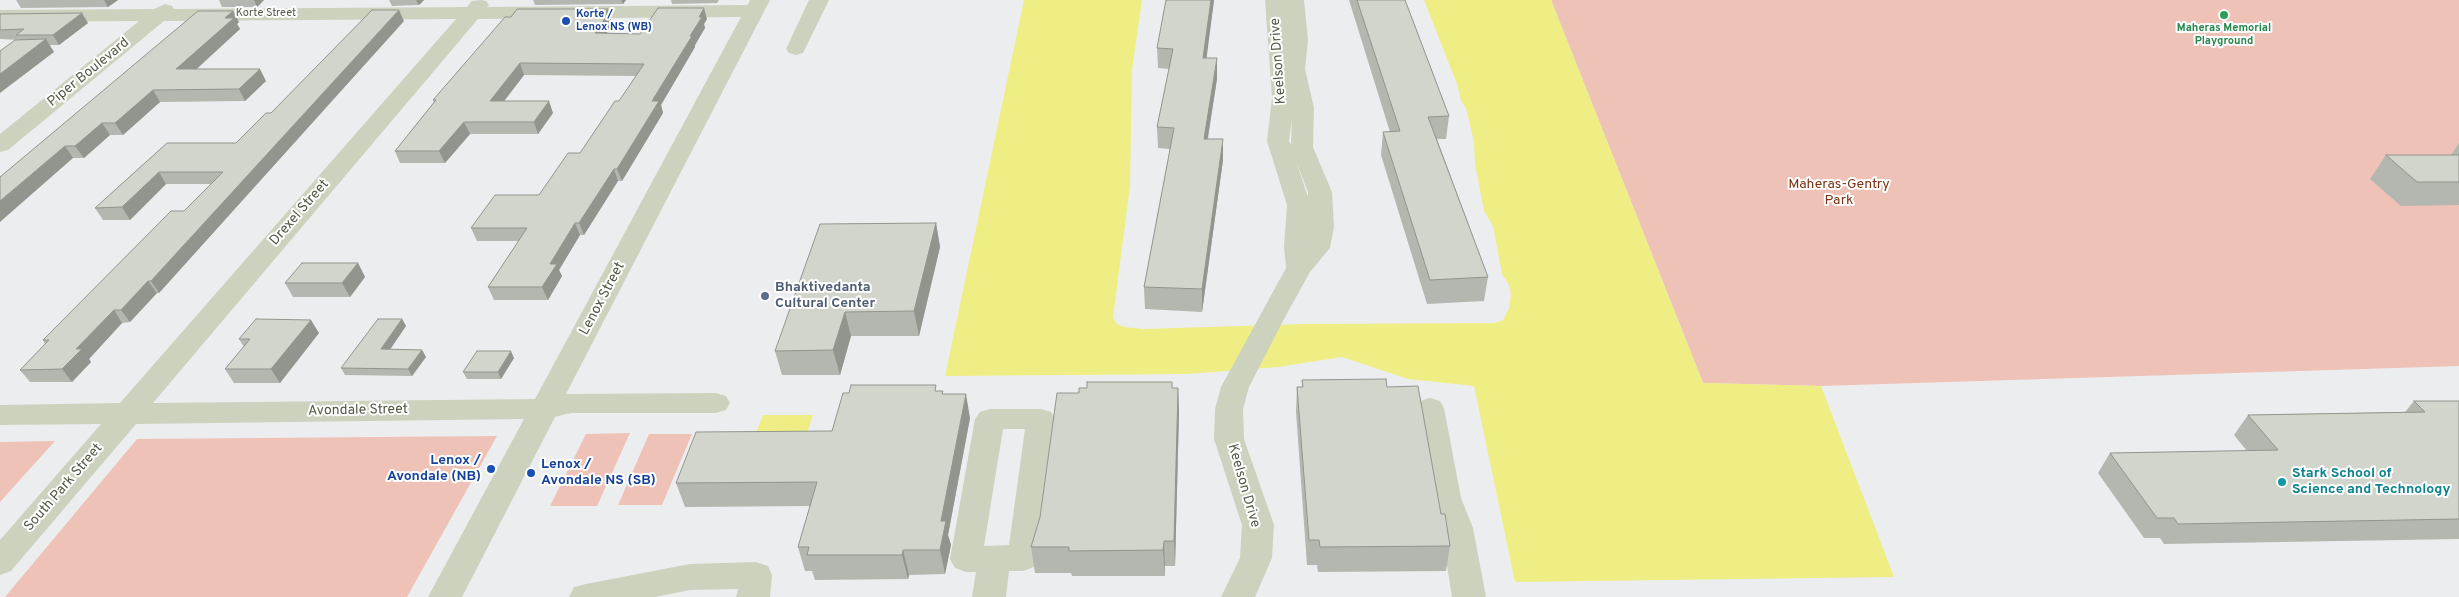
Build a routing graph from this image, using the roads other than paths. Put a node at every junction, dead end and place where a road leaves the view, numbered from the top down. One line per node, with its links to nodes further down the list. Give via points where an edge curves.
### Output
1 (178, 0): 7 (street, Piper Boulevard)
2 (819, 0): 9 (street)
3 (1275, 0): 11 (street, Keelson Drive, via 1283,98 1278,141 1299,205)
4 (1294, 0): 11 (street, Keelson Drive, via 1298,40 1295,69 1304,108 1302,147 1318,185 1322,204 1322,227 1317,248)
5 (757, 5): 6 (street, Korte Street); 14 (street, Lenox Street)
6 (478, 6): 7 (street, Korte Street); 15 (street, Drexel Street)
7 (160, 15): 8 (street, Korte Street); 10 (street, Piper Boulevard)
8 (0, 16)
9 (796, 50)
10 (0, 145)
11 (1299, 268): 23 (street, Keelson Drive, via 1236,387 1229,409 1230,439 1258,525 1256,558)
12 (716, 403): 14 (street, Avondale Street, via 571,403)
13 (1430, 408): 24 (street, via 1446,498 1457,528)
14 (545, 410): 15 (street, Avondale Street); 19 (street, Lenox Street)
15 (128, 414): 16 (street, Avondale Street); 18 (street, South Park Street)
16 (0, 415)
17 (994, 558): 17 (street, via 966,559 990,419 1041,419 1023,558); 22 (street)
18 (0, 562)
19 (445, 597)
20 (586, 597): 21 (street, via 690,576 756,575)
21 (753, 597)
22 (989, 597)
23 (1238, 597)
24 (1469, 597)

